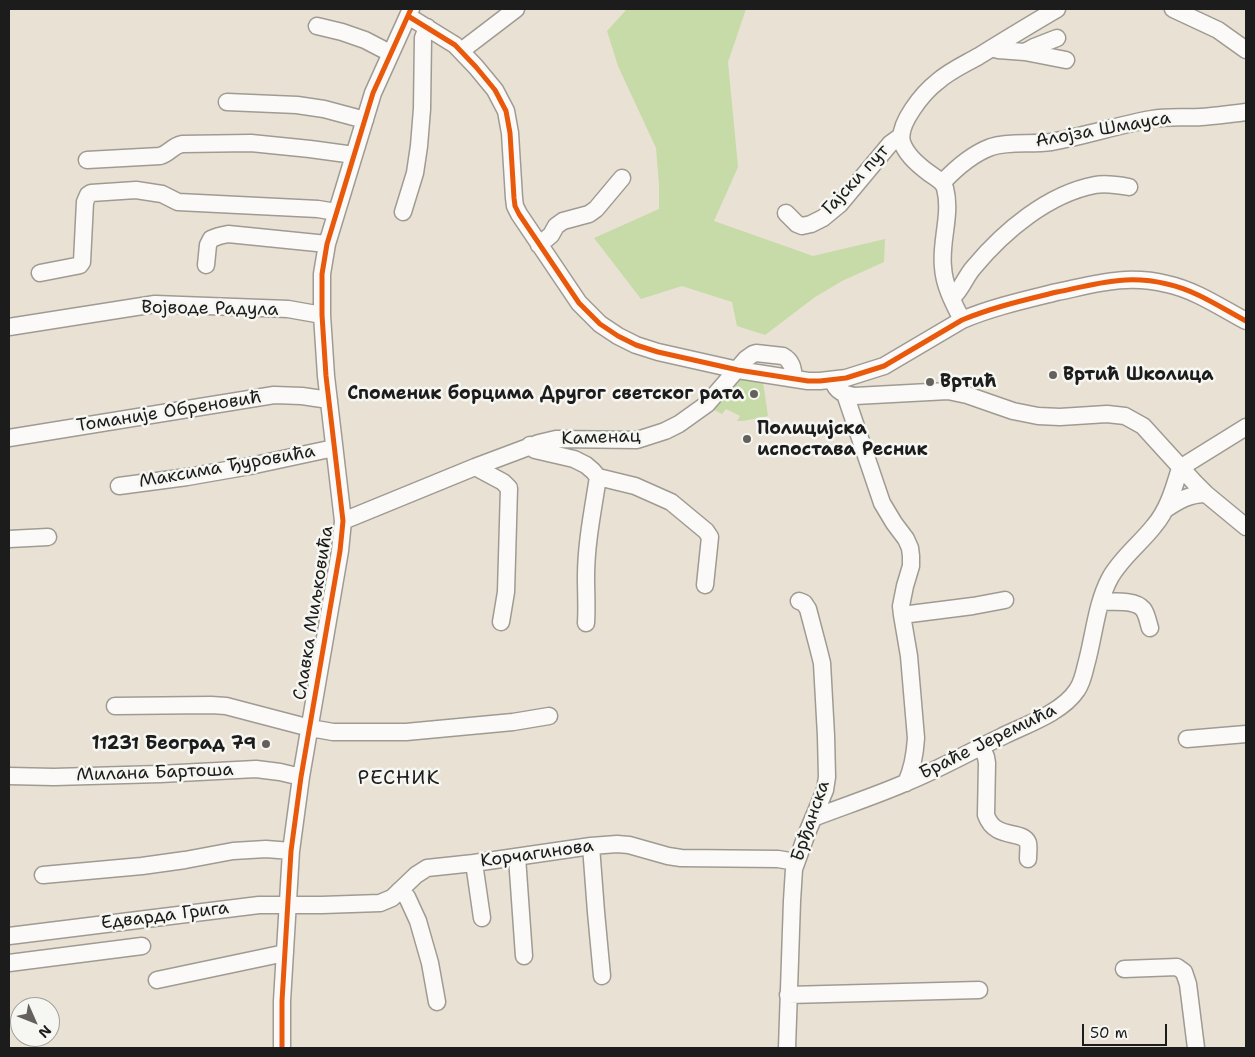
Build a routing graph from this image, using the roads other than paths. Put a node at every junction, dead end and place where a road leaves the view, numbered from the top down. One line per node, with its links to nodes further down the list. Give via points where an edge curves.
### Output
1 (516, 9): 9 (street)
2 (1057, 9): 8 (street, Гајски пут)
3 (1173, 9): 10 (street, via 1218,30)
4 (410, 12): 6 (street); 12 (street, Славка Миљковића)
5 (318, 26): 12 (street, via 365,40)
6 (427, 27): 9 (street); 24 (street, via 423,38 419,146)
7 (1057, 38): 11 (street)
8 (992, 48): 11 (street); 17 (street, Гајски пут, via 938,80 911,112)
9 (460, 50): 27 (street, via 488,80 506,111 514,198)
10 (1246, 50)
11 (1025, 52): 13 (street)
12 (390, 54): 16 (street, Славка Миљковића)
13 (1066, 60)
14 (227, 102): 16 (street, via 297,105)
15 (1246, 112): 21 (street, Алојза Шмауса, via 1154,118 1052,141 991,147 972,156)
16 (364, 120): 18 (street, Славка Миљковића)
17 (901, 136): 21 (street, Гајски пут, via 902,143 916,163); 25 (street, Гајски пут, via 890,144 840,204 823,218 802,226)
18 (354, 155): 19 (street, via 251,143 182,144 160,156); 23 (street, Славка Миљковића)
19 (86, 160)
20 (622, 178): 27 (street, via 596,209 563,221)
21 (942, 183): 30 (street, via 947,201 942,266)
22 (1129, 187): 30 (street, via 1097,185 1076,190 1037,209 1023,218 983,257)
23 (336, 212): 26 (street, Славка Миљковића); 29 (street, via 178,202 162,194 136,190 91,193 85,202 82,262)
24 (403, 212)
25 (786, 213)
26 (327, 244): 28 (street, via 228,234 211,239); 31 (street, Славка Миљковића, via 322,274)
27 (539, 245): 35 (street, via 579,303 611,331 647,350)
28 (206, 265)
29 (40, 273)
30 (952, 298): 32 (street)
31 (322, 315): 34 (street, Војводе Радула, via 288,310 155,304); 38 (street, Славка Миљковића)
32 (962, 320): 33 (street, via 1009,304 1090,284 1141,279 1196,294); 36 (street, via 884,366)
33 (1246, 320)
34 (9, 327)
35 (738, 370): 36 (street, via 808,381); 41 (street, Каменац, via 700,410 665,432 637,440 556,439)
36 (833, 381): 37 (street, via 838,392)
37 (845, 394): 44 (street, via 948,391 1038,416 1125,416 1143,426); 57 (street, via 882,503 910,548 911,566 901,606)
38 (329, 400): 40 (street, Томаније Обреновић, via 274,395); 42 (street, Славка Миљковића)
39 (1246, 427): 44 (street)
40 (9, 438)
41 (530, 445): 43 (street, Каменац); 45 (street, via 535,450 574,459)
42 (334, 448): 46 (street, Максима Ђуровића, via 250,466); 49 (street, Славка Миљковића)
43 (474, 466): 49 (street, Каменац); 58 (street, via 509,488 506,592)
44 (1180, 468): 47 (street); 48 (street, Браће Јеремића)
45 (598, 477): 53 (street, via 635,486 671,502 708,533); 59 (street, via 588,550)
46 (119, 486)
47 (1206, 494): 48 (street, Браће Јеремића, via 1184,497); 50 (street)
48 (1166, 509): 56 (street, Браће Јеремића, via 1111,576)
49 (343, 521): 63 (street, Славка Миљковића)
50 (1246, 527)
51 (48, 537): 52 (street)
52 (9, 539)
53 (705, 585)
54 (1005, 600): 57 (street)
55 (799, 601): 70 (street, Брђанска, via 808,609 824,682 826,783)
56 (1101, 602): 60 (street, via 1140,606); 66 (street, Браће Јеремића, via 1077,691 1061,707)
57 (902, 616): 69 (street, via 916,727 915,752)
58 (501, 622)
59 (586, 623)
60 (1150, 628)
61 (116, 706): 63 (street, via 226,706)
62 (549, 716): 63 (street, via 406,732 333,732)
63 (310, 728): 68 (street, Славка Миљковића)
64 (1246, 734): 65 (street)
65 (1187, 739)
66 (981, 746): 69 (street, Браће Јеремића); 74 (street, via 987,762 988,821 1000,831 1024,838 1028,842)
67 (9, 776): 68 (street, Милана Бартоша, via 256,769)
68 (301, 778): 72 (street, Славка Миљковића)
69 (906, 783): 70 (street, Браће Јеремића)
70 (813, 818): 75 (street, Брђанска)
71 (591, 846): 73 (street, Корчагинова); 75 (street, Корчагинова, via 629,845 681,858); 89 (street)
72 (291, 851): 77 (street, via 233,851 142,866); 79 (street, Славка Миљковића)
73 (516, 857): 76 (street, Корчагинова); 85 (street)
74 (1028, 859)
75 (796, 862): 92 (street, Брђанска)
76 (474, 863): 78 (street, Корчагинова, via 424,870); 80 (street)
77 (43, 875)
78 (399, 891): 79 (street, Корчагинова, via 380,903); 93 (street, via 407,897 418,921)
79 (288, 905): 81 (street, Едварда Грига, via 259,905); 84 (street, Славка Миљковића)
80 (482, 918)
81 (42, 931): 82 (street, Едварда Грига); 86 (street)
82 (9, 936)
83 (142, 946): 86 (street, Едварда Грига)
84 (285, 953): 90 (street); 94 (street, Славка Миљковића)
85 (524, 956)
86 (46, 958): 87 (street, Едварда Грига)
87 (9, 963)
88 (1124, 969): 96 (street, via 1177,967 1184,972)
89 (602, 976)
90 (157, 980)
91 (979, 990): 92 (street)
92 (788, 995): 95 (street, Брђанска)
93 (437, 1002)
94 (282, 1048)
95 (787, 1048)
96 (1196, 1048)

